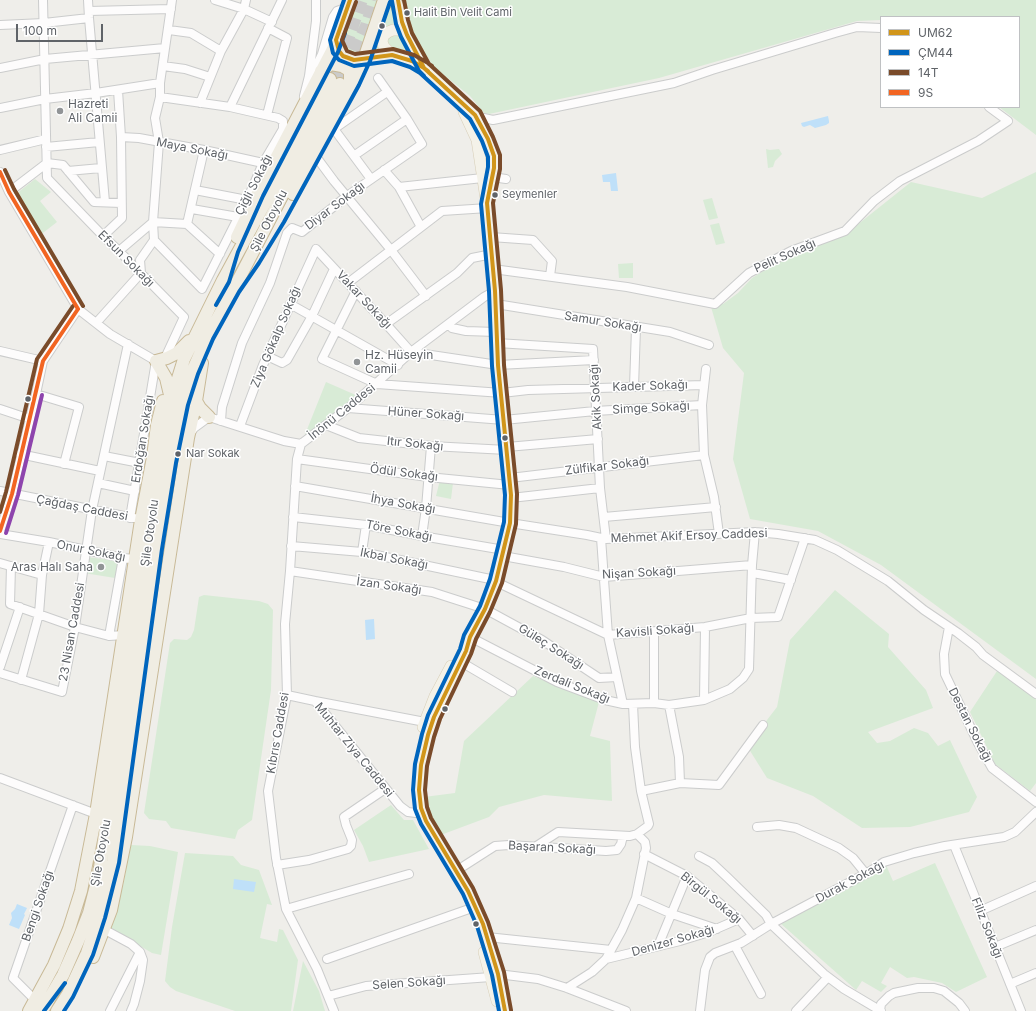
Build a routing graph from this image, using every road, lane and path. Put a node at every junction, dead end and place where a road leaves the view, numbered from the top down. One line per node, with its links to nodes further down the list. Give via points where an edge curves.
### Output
1 (43, 0): 14 (street, Efsun Sokağı)
2 (88, 0): 13 (street)
3 (172, 0): 11 (street)
4 (215, 0): 12 (street)
5 (246, 0): 12 (street)
6 (282, 0): 16 (street)
7 (316, 0): 30 (street)
8 (384, 0): 26 (highway)
9 (349, 3): 20 (highway); 30 (street, via 333,17 322,54)
10 (397, 3): 19 (main road)
11 (171, 9): 13 (street); 18 (street)
12 (244, 10): 16 (street); 22 (street)
13 (89, 15): 14 (street); 23 (street)
14 (44, 23): 15 (street); 25 (street, Efsun Sokağı)
15 (0, 25)
16 (270, 25): 44 (street); 47 (street, via 287,38)
17 (880, 28): 51 (street, via 857,27 674,83)
18 (169, 30): 21 (street); 22 (street, via 191,33)
19 (407, 35): 24 (main road, via 400,30 393,30 383,36 384,47); 29 (main road)
20 (336, 40): 26 (highway, via 343,56 354,60); 32 (highway)
21 (165, 48): 23 (street); 27 (street)
22 (222, 51): 31 (street)
23 (93, 54): 25 (street); 38 (street)
24 (392, 55): 26 (highway); 29 (main road); 34 (highway, via 364,70)
25 (44, 59): 28 (street); 41 (street, Efsun Sokağı)
26 (364, 59): 34 (highway)
27 (163, 66): 31 (street, via 185,69); 35 (street)
28 (0, 68)
29 (424, 68): 43 (main road)
30 (309, 76): 49 (street, via 306,91 295,116 291,119)
31 (210, 77): 42 (street)
32 (330, 78): 39 (highway, via 331,64 338,64 349,70 351,77); 96 (highway, Şile Otoyolu); 109 (highway, Şile Otoyolu, via 222,280)
33 (378, 78): 37 (street, Diyar Sokağı)
34 (354, 82): 39 (highway)
35 (160, 83): 36 (street); 40 (street)
36 (118, 90): 38 (street); 53 (street)
37 (387, 92): 50 (street, Diyar Sokağı); 59 (street, via 334,129)
38 (96, 93): 41 (street); 54 (street)
39 (348, 93): 96 (highway, via 279,219)
40 (160, 97): 42 (street); 55 (street, via 155,118)
41 (45, 99): 45 (street); 56 (street, Efsun Sokağı)
42 (200, 103): 44 (street)
43 (463, 105): 48 (main road); 67 (main road, via 478,140)
44 (230, 107): 47 (street)
45 (0, 108)
46 (990, 108): 94 (street, Pelit Sokağı, via 1008,122 978,141 900,181 874,201 845,231 791,251 749,272 715,304 627,287)
47 (267, 115): 49 (street)
48 (475, 115): 51 (street); 52 (main road)
49 (281, 119): 62 (street, Çiğli Sokağı, via 282,129)
50 (407, 119): 59 (street); 64 (street, Diyar Sokağı, via 422,144)
51 (493, 120): 52 (street)
52 (484, 132): 67 (main road, via 494,156)
53 (121, 137): 55 (street, Maya Sokağı); 76 (street)
54 (99, 142): 56 (street); 63 (street)
55 (159, 142): 58 (street, Maya Sokağı); 80 (street)
56 (46, 143): 57 (street); 61 (street, Efsun Sokağı)
57 (0, 150)
58 (204, 150): 62 (street, Maya Sokağı); 71 (street)
59 (355, 155): 68 (street)
60 (317, 158): 73 (street)
61 (47, 163): 65 (street, via 64,165); 72 (street); 83 (street, Efsun Sokağı, via 47,178)
62 (263, 163): 74 (street, Çiğli Sokağı)
63 (101, 168): 65 (street); 75 (street)
64 (384, 170): 68 (street, Diyar Sokağı); 70 (street)
65 (68, 171): 75 (street, via 94,202)
66 (0, 172): 72 (street)
67 (487, 178): 69 (street); 70 (street); 77 (main road, via 485,198)
68 (371, 179): 73 (street, Diyar Sokağı)
69 (506, 179)
70 (399, 187): 82 (street)
71 (195, 190): 74 (street); 78 (street)
72 (9, 192): 102 (street)
73 (347, 196): 88 (street); 139 (street, Diyar Sokağı, via 302,232 292,228 287,233 270,283 242,343 222,407)
74 (247, 200): 79 (street, Çiğli Sokağı)
75 (105, 202): 76 (street)
76 (121, 203): 83 (street, via 122,218)
77 (488, 206): 82 (street, via 442,211); 84 (main road)
78 (192, 209): 79 (street); 81 (street)
79 (238, 217): 89 (street, Çiğli Sokağı)
80 (153, 222): 81 (street); 85 (street); 87 (street)
81 (187, 224): 89 (street)
82 (421, 227): 88 (street)
83 (103, 236): 87 (street, Efsun Sokağı)
84 (491, 237): 90 (main road); 94 (street, via 533,240 552,261)
85 (154, 240): 89 (street, Çiğli Sokağı, via 202,289); 93 (street, via 140,260)
86 (316, 249): 92 (street, Vakar Sokağı); 100 (street, Ziya Gökalp Sokağı)
87 (119, 250): 93 (street, Efsun Sokağı)
88 (392, 250): 95 (street); 99 (street)
89 (220, 254)
90 (492, 254): 91 (main road); 99 (street, via 472,258 457,273)
91 (493, 268): 94 (street, Pelit Sokağı); 98 (main road)
92 (334, 269): 95 (street, Vakar Sokağı); 103 (street)
93 (141, 273): 104 (street); 117 (street, Efsun Sokağı, via 184,317)
94 (550, 276)
95 (348, 283): 97 (street, Vakar Sokağı)
96 (234, 289): 109 (highway, Şile Otoyolu)
97 (356, 291): 105 (street, Vakar Sokağı); 108 (street)
98 (495, 291): 101 (main road); 106 (street, İnönü Caddesi)
99 (426, 296): 105 (street)
100 (290, 304): 103 (street); 115 (street, Ziya Gökalp Sokağı)
101 (496, 304): 107 (street, Samur Sokağı); 110 (main road)
102 (78, 309): 104 (street); 119 (street)
103 (312, 316): 108 (street); 115 (street, via 286,361 282,363)
104 (97, 322): 111 (street, via 110,334)
105 (386, 324): 113 (street, Vakar Sokağı)
106 (449, 324): 110 (street, via 452,328); 113 (street, İnönü Caddesi)
107 (636, 328): 112 (street, Samur Sokağı, via 670,332); 126 (street)
108 (336, 330): 120 (street); 123 (street, via 322,359)
109 (203, 332): 116 (highway, Şile Otoyolu); 117 (highway, via 177,353); 131 (highway); 276 (highway, Şile Otoyolu, via 182,403 170,462 113,862 87,953)
110 (497, 337): 118 (street, Akik Sokağı, via 593,349); 121 (main road)
111 (128, 344): 117 (street); 149 (street, 23 Nisan Caddesi)
112 (709, 345)
113 (411, 352): 120 (street, İnönü Caddesi); 121 (street)
114 (1, 353): 119 (street)
115 (267, 356): 141 (street, Ziya Gökalp Sokağı)
116 (184, 359): 125 (highway); 130 (highway, Şile Otoyolu)
117 (160, 360): 125 (highway); 151 (street, Erdoğan Sokağı)
118 (594, 360): 121 (street); 127 (street, Akik Sokağı)
119 (43, 361): 129 (street)
120 (398, 365): 123 (street, İnönü Caddesi)
121 (498, 365): 128 (main road)
122 (706, 369): 124 (street)
123 (376, 384): 128 (street, Kader Sokağı); 133 (street, İnönü Caddesi)
124 (704, 385): 126 (street, Kader Sokağı); 132 (street)
125 (168, 387): 130 (highway); 169 (highway)
126 (634, 387): 127 (street, Kader Sokağı)
127 (594, 388): 128 (street, Kader Sokağı); 135 (street, Akik Sokağı)
128 (502, 393): 138 (main road)
129 (36, 394): 137 (street); 152 (street, via 79,407)
130 (171, 401): 265 (highway, Şile Otoyolu, via 99,874 90,913)
131 (196, 401): 136 (highway); 142 (highway)
132 (702, 405): 135 (street, Simge Sokağı); 148 (street)
133 (348, 408): 138 (street, Hüner Sokağı); 140 (street, İnönü Caddesi)
134 (0, 409): 137 (street)
135 (595, 411): 138 (street, Simge Sokağı); 143 (street, Akik Sokağı)
136 (209, 417): 139 (street, İnönü Caddesi); 142 (street, via 194,428)
137 (30, 418): 147 (street)
138 (504, 420): 146 (main road)
139 (221, 421): 141 (street, İnönü Caddesi)
140 (326, 425): 144 (street, İnönü Caddesi); 145 (street, Itır Sokağı, via 359,438)
141 (240, 426): 144 (street, İnönü Caddesi)
142 (188, 438): 253 (highway, via 126,837)
143 (598, 439): 146 (street, Itır Sokağı); 153 (street, Akik Sokağı)
144 (301, 444): 150 (street, Kıbrıs Caddesi)
145 (431, 446): 146 (street, Itır Sokağı); 155 (street)
146 (507, 448): 156 (main road)
147 (20, 454): 152 (street); 162 (street)
148 (704, 455): 153 (street, Zülfikar Sokağı); 164 (street)
149 (104, 456): 151 (street); 154 (street, 23 Nisan Caddesi)
150 (297, 459): 155 (street, Ödül Sokağı); 158 (street, Kıbrıs Caddesi)
151 (140, 463): 161 (street, Erdoğan Sokağı)
152 (64, 464): 154 (street)
153 (599, 467): 156 (street, Zülfikar Sokağı); 159 (street, Akik Sokağı)
154 (100, 471): 157 (street, 23 Nisan Caddesi)
155 (428, 477): 156 (street, Ödül Sokağı); 165 (street)
156 (510, 482): 163 (main road)
157 (98, 483): 161 (street); 166 (street, 23 Nisan Caddesi)
158 (295, 486): 165 (street, İhya Sokağı); 167 (street, Kıbrıs Caddesi)
159 (600, 488): 163 (street); 168 (street, Akik Sokağı)
160 (0, 491): 162 (street, Çağdaş Caddesi)
161 (135, 491): 169 (street, Erdoğan Sokağı)
162 (12, 494): 166 (street, Çağdaş Caddesi); 172 (street)
163 (511, 498): 170 (main road)
164 (716, 507): 168 (street); 175 (street)
165 (426, 508): 170 (street, İhya Sokağı); 176 (street)
166 (92, 510): 169 (street, Çağdaş Caddesi); 181 (street, 23 Nisan Caddesi)
167 (293, 517): 171 (street, Töre Sokağı); 180 (street, Kıbrıs Caddesi)
168 (604, 518): 178 (street, Akik Sokağı)
169 (136, 519): 185 (highway)
170 (510, 523): 178 (street, Mehmet Akif Ersoy Caddesi, via 587,534); 183 (main road)
171 (366, 525): 176 (street, Töre Sokağı); 182 (street)
172 (0, 530)
173 (755, 532): 175 (street, Mehmet Akif Ersoy Caddesi); 177 (street, Mehmet Akif Ersoy Caddesi); 187 (street, Zerdali Sokağı)
174 (0, 534): 179 (street, Onur Sokağı)
175 (719, 534): 178 (street, Mehmet Akif Ersoy Caddesi)
176 (422, 536): 183 (street, Töre Sokağı)
177 (805, 538): 193 (street); 200 (street, Mehmet Akif Ersoy Caddesi, via 837,550 871,570)
178 (603, 539): 192 (street, Akik Sokağı)
179 (49, 542): 181 (street, Onur Sokağı); 191 (street)
180 (291, 546): 182 (street, İkbal Sokağı); 189 (street, Kıbrıs Caddesi)
181 (86, 551): 184 (street, Onur Sokağı); 199 (street, 23 Nisan Caddesi)
182 (362, 552): 194 (street, İkbal Sokağı)
183 (504, 553): 192 (street, Nişan Sokağı); 194 (main road)
184 (123, 558): 185 (street, Onur Sokağı); 205 (street)
185 (136, 559): 203 (highway)
186 (0, 563): 188 (street)
187 (752, 565): 190 (street, Zerdali Sokağı); 192 (street, Nişan Sokağı)
188 (10, 566): 191 (street); 195 (street, via 10,604)
189 (290, 571): 196 (street, İzan Sokağı, via 432,592); 214 (street, Kıbrıs Caddesi, via 285,624)
190 (753, 574): 193 (street); 198 (street, Zerdali Sokağı)
191 (42, 575): 197 (street)
192 (604, 577): 204 (street, Akik Sokağı)
193 (791, 580): 198 (street, Kavisli Sokağı, via 778,617)
194 (496, 581): 196 (main road); 204 (street, Kavisli Sokağı)
195 (20, 607): 197 (street); 208 (street)
196 (486, 609): 206 (main road); 210 (street, Güleç Sokağı, via 542,640 599,678)
197 (39, 614): 199 (street); 211 (street)
198 (751, 618): 201 (street, Kavisli Sokağı); 215 (street, Zerdali Sokağı, via 748,670 730,689)
199 (75, 627): 205 (street); 211 (street, 23 Nisan Caddesi, via 62,692)
200 (949, 627): 213 (street, Mehmet Akif Ersoy Caddesi); 227 (street, Destan Sokağı, via 944,654 945,674 978,743 992,768)
201 (705, 628): 202 (street, Kavisli Sokağı); 215 (street)
202 (654, 632): 204 (street, Kavisli Sokağı); 217 (street)
203 (124, 635): 205 (street); 231 (highway)
204 (608, 635): 210 (street, Akik Sokağı)
205 (109, 636)
206 (469, 639): 207 (main road); 218 (street, Zerdali Sokağı, via 557,682); 221 (main road, via 457,653)
207 (461, 662): 212 (street); 230 (main road, via 434,717 424,751)
208 (0, 667)
209 (0, 673): 211 (street, 23 Nisan Caddesi)
210 (617, 677): 218 (street, Akik Sokağı)
211 (21, 680)
212 (512, 692)
213 (1036, 694)
214 (287, 695): 216 (street, Muhtar Ziya Caddesi); 239 (street, Kıbrıs Caddesi, via 268,790)
215 (704, 700): 220 (street, Zerdali Sokağı)
216 (315, 701): 221 (street); 225 (street, Muhtar Ziya Caddesi)
217 (654, 703): 219 (street, Zerdali Sokağı); 220 (street, Zerdali Sokağı)
218 (623, 704): 219 (street, Zerdali Sokağı)
219 (633, 704): 226 (street)
220 (669, 705): 224 (street, via 679,758)
221 (424, 722): 230 (main road, via 413,771 413,791)
222 (763, 725): 224 (street, via 719,785)
223 (0, 778): 228 (street)
224 (680, 783): 226 (street)
225 (385, 789): 230 (street, Muhtar Ziya Caddesi, via 408,812); 239 (street, via 344,817 352,840 348,850)
226 (641, 791): 233 (street, via 650,824)
227 (1036, 802)
228 (73, 805): 231 (street); 272 (street, Bengi Sokağı, via 13,978)
229 (1036, 812): 235 (street, Durak Sokağı, via 1015,832 1004,837)
230 (419, 813): 240 (main road, via 425,833)
231 (96, 814): 272 (highway, via 77,904)
232 (757, 826): 242 (street, via 779,825 796,828 839,848 853,858)
233 (637, 834): 234 (street); 237 (street, via 645,842)
234 (623, 836): 236 (street, via 558,832); 236 (street, Başaran Sokağı, via 617,850)
235 (954, 845): 242 (street, Durak Sokağı, via 884,862); 248 (street, Filiz Sokağı)
236 (535, 847): 240 (street, Başaran Sokağı, via 495,846)
237 (644, 854): 243 (street, Birgül Sokağı); 245 (street)
238 (699, 856): 251 (street, via 712,863 728,878 766,915)
239 (277, 865): 246 (street, Kıbrıs Caddesi)
240 (453, 872): 247 (main road); 256 (main road, via 468,891)
241 (409, 874): 246 (street)
242 (866, 874): 251 (street, Durak Sokağı)
243 (687, 876): 249 (street); 250 (street, Birgül Sokağı)
244 (1036, 886): 248 (street)
245 (636, 898): 249 (street); 260 (street)
246 (286, 909): 271 (street, Kıbrıs Caddesi)
247 (469, 909): 262 (street); 266 (main road)
248 (980, 911): 259 (street, Filiz Sokağı)
249 (672, 914): 252 (street); 257 (street)
250 (739, 919): 252 (street, Denizer Sokağı); 255 (street, Birgül Sokağı)
251 (771, 924): 255 (street, Durak Sokağı); 267 (street)
252 (717, 929): 257 (street, Denizer Sokağı)
253 (105, 930): 261 (street); 277 (highway, via 89,968)
254 (1036, 930): 259 (street)
255 (753, 936): 258 (street, Durak Sokağı)
256 (487, 937): 260 (street); 266 (main road)
257 (658, 946): 263 (street, Denizer Sokağı)
258 (735, 946): 270 (street); 284 (street, Durak Sokağı, via 710,957 705,970)
259 (995, 947): 268 (street, Filiz Sokağı)
260 (611, 950): 263 (street)
261 (140, 952): 278 (street); 279 (street, via 143,960 140,981)
262 (327, 958)
263 (606, 959): 269 (street, via 592,972)
264 (1036, 973): 268 (street)
265 (63, 975): 272 (highway); 275 (highway, Şile Otoyolu)
266 (494, 976): 269 (street, Selen Sokağı, via 538,979); 271 (street, Selen Sokağı, via 366,986); 281 (main road); 282 (main road)
267 (828, 977): 285 (street); 286 (street)
268 (1010, 984): 288 (street, Filiz Sokağı)
269 (567, 988): 273 (street, Selen Sokağı)
270 (761, 994)
271 (328, 996): 280 (street, Kıbrıs Caddesi)
272 (36, 1005): 274 (highway)
273 (611, 1009): 283 (street, Selen Sokağı)
274 (29, 1011)
275 (42, 1011)
276 (57, 1011)
277 (66, 1011)
278 (110, 1011)
279 (131, 1011)
280 (334, 1011)
281 (498, 1011)
282 (506, 1011)
283 (626, 1011)
284 (700, 1011)
285 (796, 1011)
286 (881, 1011): 287 (street, via 881,1004 894,993 934,988 948,993)
287 (965, 1011)
288 (1021, 1011)

